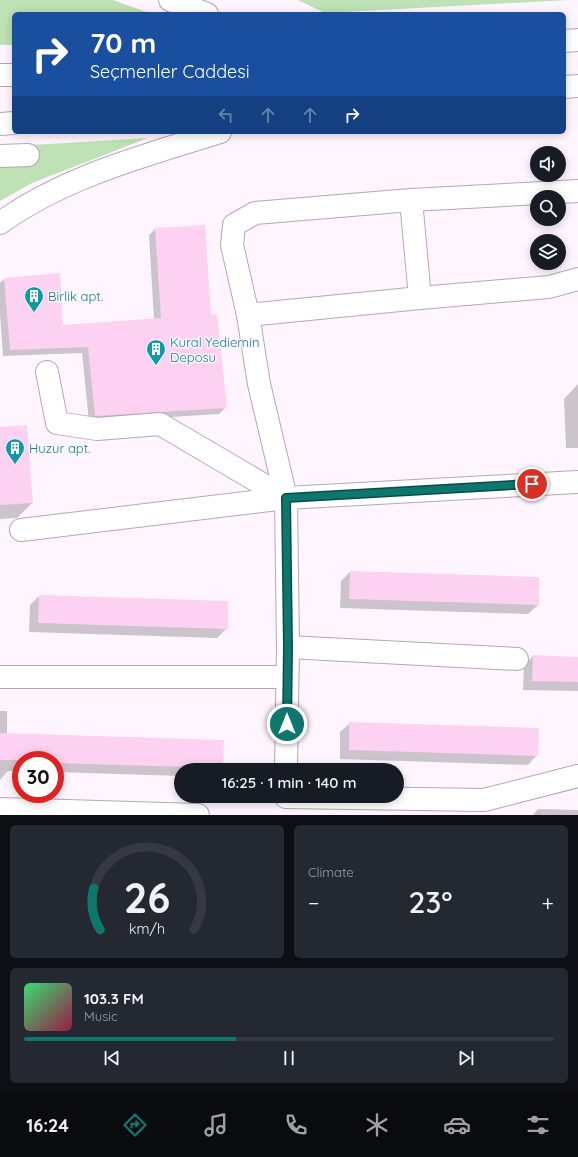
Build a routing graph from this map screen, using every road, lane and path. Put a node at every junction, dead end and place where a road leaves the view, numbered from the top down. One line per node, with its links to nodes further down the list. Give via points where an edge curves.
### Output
1 (170, 0): 2 (main road)
2 (202, 12)
3 (578, 40): 4 (main road)
4 (566, 41)
5 (0, 75): 6 (main road)
6 (12, 75)
7 (578, 86): 8 (main road)
8 (566, 87)
9 (12, 123): 10 (main road)
10 (0, 124)
11 (214, 134): 16 (main road, via 105,168 34,201)
12 (28, 155): 13 (main road)
13 (0, 156)
14 (578, 191): 15 (main road)
15 (410, 200): 18 (main road); 19 (main road, via 255,213 234,225 232,245)
16 (0, 223)
17 (578, 279): 18 (main road, via 549,287)
18 (420, 298): 19 (main road)
19 (248, 315): 22 (main road, via 259,384)
20 (47, 372): 22 (main road, via 57,423 97,429 160,424)
21 (578, 482): 22 (main road)
22 (286, 498): 23 (main road); 24 (main road)
23 (21, 530)
24 (288, 647): 25 (main road); 27 (main road)
25 (517, 659)
26 (0, 677): 27 (main road)
27 (287, 677): 28 (main road)
28 (286, 763)
29 (578, 776): 30 (main road, via 484,800)
30 (404, 801)
31 (0, 809): 32 (main road)
32 (198, 815)

